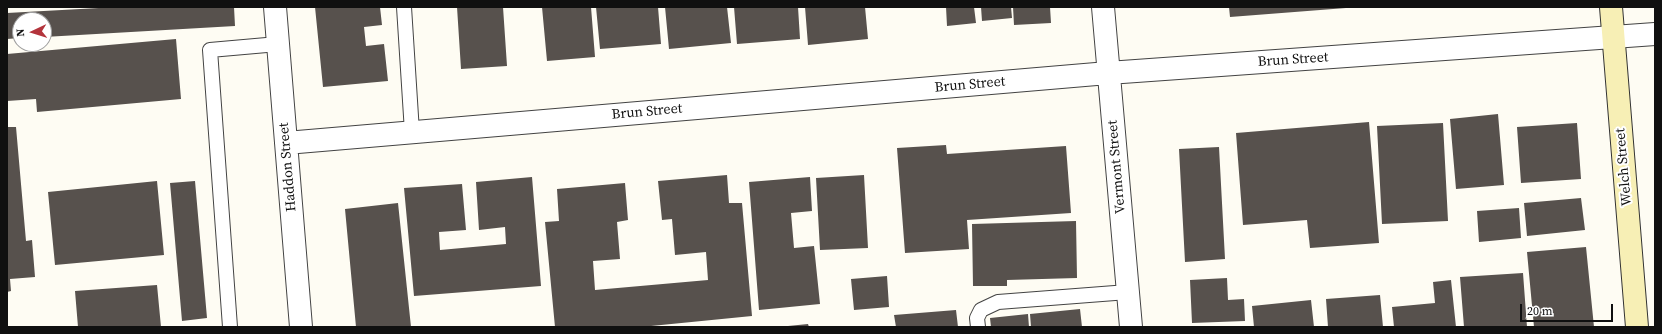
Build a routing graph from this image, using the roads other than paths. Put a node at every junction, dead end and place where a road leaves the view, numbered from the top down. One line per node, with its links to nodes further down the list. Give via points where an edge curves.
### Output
1 (275, 7): 7 (street, Haddon Street)
2 (404, 7): 9 (lane)
3 (1103, 7): 8 (street, Vermont Street)
4 (1611, 7): 6 (street, Welch Street)
5 (1655, 34): 6 (street, Brun Street)
6 (1614, 37): 8 (street, Brun Street); 16 (street, Welch Street)
7 (278, 44): 10 (street, Haddon Street); 12 (lane, via 210,50)
8 (1108, 73): 9 (street, Brun Street); 11 (street, Vermont Street)
9 (412, 132): 10 (street, Brun Street)
10 (286, 143): 13 (street, Haddon Street)
11 (1128, 292): 14 (lane, via 998,302 981,310 977,318); 15 (street, Vermont Street)
12 (230, 327)
13 (301, 327)
14 (978, 327)
15 (1131, 327)
16 (1637, 327)

